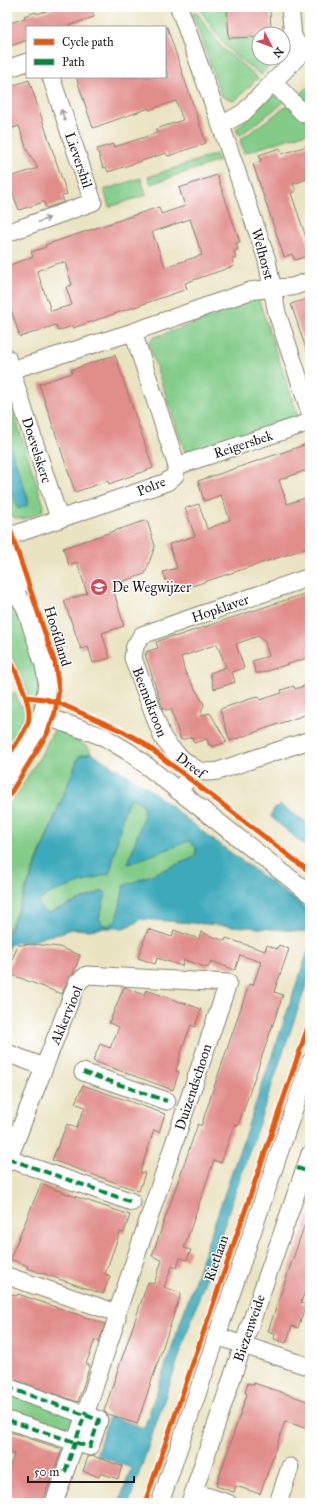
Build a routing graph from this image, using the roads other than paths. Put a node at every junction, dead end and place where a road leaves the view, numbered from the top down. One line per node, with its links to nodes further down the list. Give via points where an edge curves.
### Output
1 (179, 7): 9 (street, Welhorst)
2 (290, 7): 3 (street, via 293,36)
3 (306, 48): 7 (street)
4 (26, 62): 5 (street)
5 (7, 69)
6 (50, 78): 10 (street, Lievershil, one-way to 6, via 93,202)
7 (274, 83): 8 (street, via 303,113); 9 (street, via 243,113)
8 (310, 116)
9 (221, 125): 12 (street, Welhorst, via 267,260)
10 (7, 233)
11 (310, 281): 12 (street, via 292,287)
12 (272, 288): 13 (street, Welhorst, via 250,291); 15 (street, via 277,313)
13 (133, 332): 14 (street, Welhorst); 17 (street, Polre)
14 (9, 364): 18 (street, Doevelskerc)
15 (310, 412)
16 (310, 422): 17 (street, Reigersbek)
17 (177, 466): 18 (street, Polre, via 175,475 167,482)
18 (59, 518): 19 (street, Polre)
19 (7, 537)
20 (7, 548): 23 (street, Hoofdland, via 15,560 25,590)
21 (7, 570): 23 (street, Hoofdland, via 16,593)
22 (310, 577): 24 (street, Hopklaver, via 142,635)
23 (25, 606): 25 (street, Hoofdland, via 46,674)
24 (135, 646): 27 (street, Beemdkroon, via 133,658 162,736 168,746)
25 (42, 715): 28 (street, Hoofdland, via 36,731); 29 (street, Dreef, via 92,732 117,744)
26 (310, 740): 27 (street, via 218,771)
27 (196, 769): 29 (street)
28 (7, 778)
29 (178, 791): 30 (street, Dreef)
30 (310, 894)
31 (98, 975): 34 (street, Akkerviool, via 87,975 76,983); 42 (street, Duizendschoon, via 228,983)
32 (7, 1053): 34 (street)
33 (310, 1062): 43 (street, Rietlaan)
34 (44, 1067): 38 (street, Akkerviool)
35 (83, 1072): 36 (street)
36 (167, 1101)
37 (310, 1154): 39 (street, Biezenweide)
38 (8, 1161): 40 (street)
39 (304, 1170): 44 (street, Biezenweide)
40 (132, 1202)
41 (7, 1276): 42 (street)
42 (117, 1313): 47 (street, Duizendschoon)
43 (216, 1336): 44 (street); 53 (street, Rietlaan)
44 (243, 1345): 45 (street); 51 (street, Biezenweide)
45 (310, 1367)
46 (7, 1387): 47 (street)
47 (86, 1413): 49 (street, Duizendschoon)
48 (7, 1420): 49 (street)
49 (75, 1443): 52 (street, Duizendschoon)
50 (290, 1467): 55 (street)
51 (192, 1497): 54 (street)
52 (54, 1503)
53 (160, 1503)
54 (228, 1503)
55 (278, 1503)

